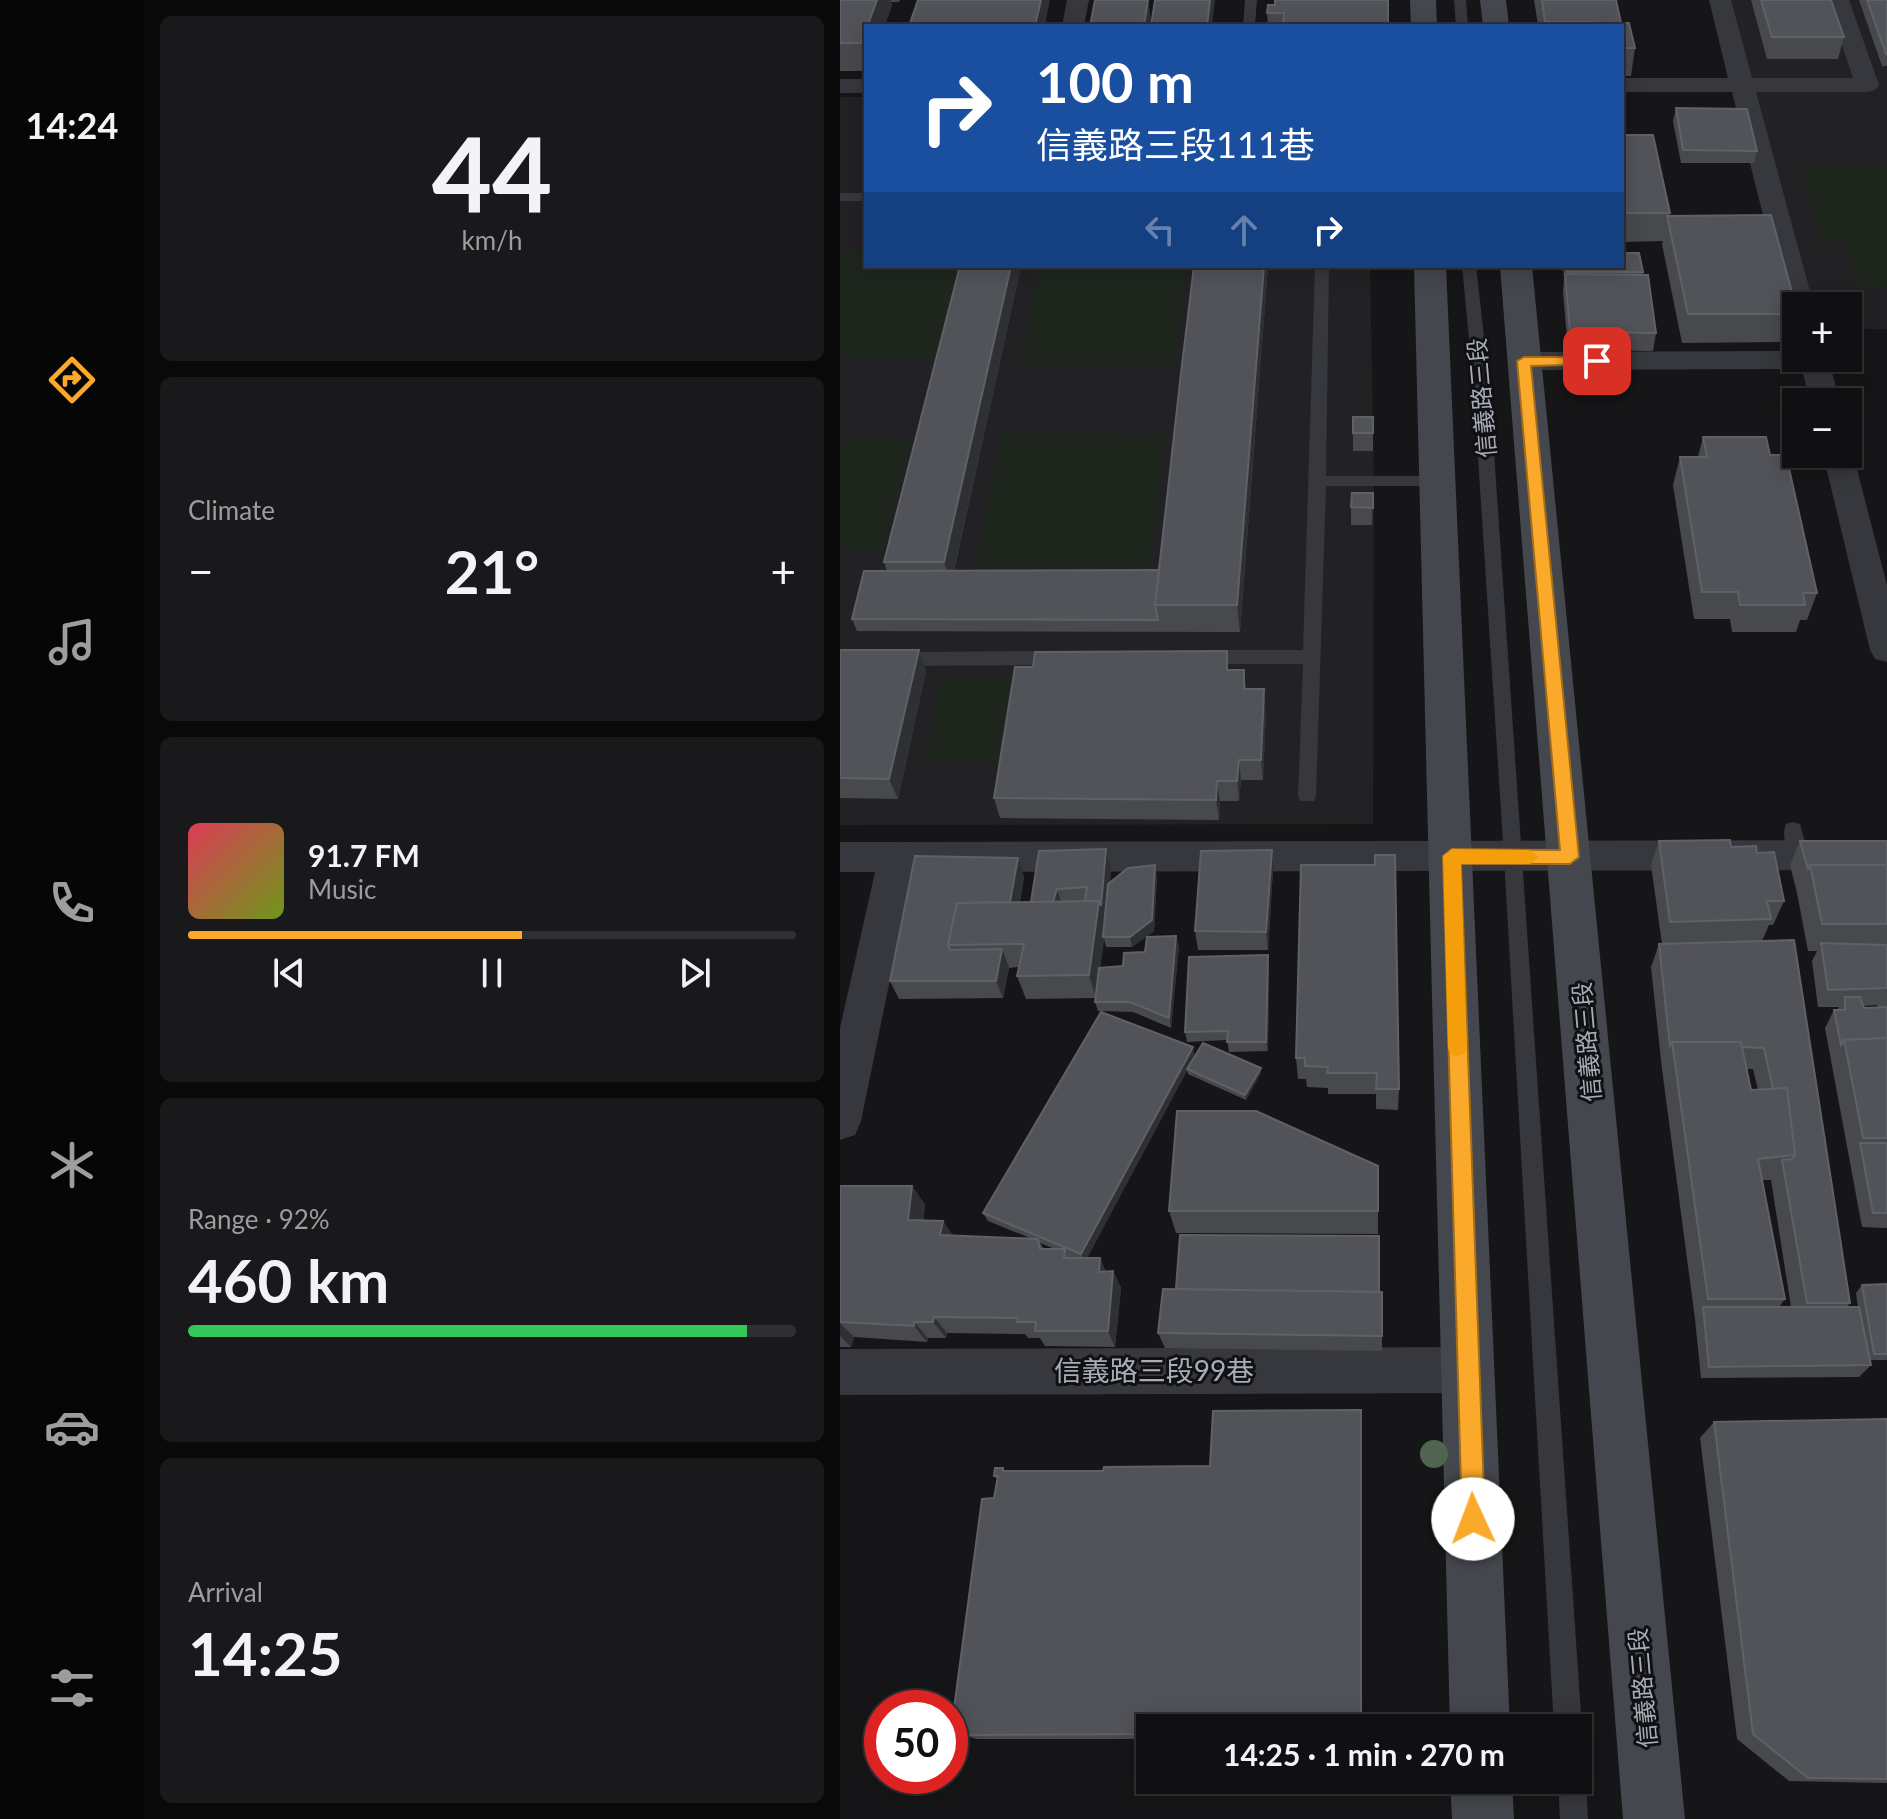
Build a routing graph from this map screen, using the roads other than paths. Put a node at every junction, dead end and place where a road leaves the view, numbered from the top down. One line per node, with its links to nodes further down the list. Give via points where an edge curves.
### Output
1 (1078, 0): 8 (street)
2 (1251, 0): 9 (lane)
3 (1423, 0): 10 (main road)
4 (1460, 0): 11 (lane)
5 (1493, 0): 12 (main road)
6 (1720, 0): 14 (street)
7 (1838, 0): 14 (street, via 1867,85)
8 (1073, 24)
9 (1249, 24)
10 (1424, 24)
11 (1462, 24)
12 (1496, 24)
13 (1624, 85): 14 (street)
14 (1743, 85): 23 (street)
15 (840, 86): 16 (street)
16 (864, 86)
17 (840, 197): 18 (lane)
18 (864, 197)
19 (1322, 268): 27 (lane)
20 (1430, 268): 28 (main road, 信義路三段)
21 (1469, 268): 39 (lane, 信義路三段)
22 (1516, 268): 25 (main road, 信義路三段)
23 (1796, 292)
24 (1782, 359): 25 (street)
25 (1524, 361): 40 (main road, 信義路三段)
26 (1842, 468): 29 (street)
27 (1318, 481): 28 (lane); 31 (lane)
28 (1436, 481): 36 (main road, 信義路三段)
29 (1887, 650)
30 (1187, 657): 31 (lane)
31 (1314, 657): 34 (lane)
32 (1077, 658): 33 (lane)
33 (872, 659)
34 (1307, 796)
35 (1887, 855): 40 (street, via 1796,843)
36 (1452, 856): 38 (street); 39 (street); 42 (main road, 信義路三段)
37 (840, 857): 38 (street)
38 (897, 857): 41 (street)
39 (1514, 857): 40 (street); 45 (lane, 信義路三段)
40 (1570, 857): 50 (main road, 信義路三段)
41 (840, 1121)
42 (1469, 1370): 43 (street, 信義路三段99巷); 44 (main road, 信義路三段)
43 (840, 1372)
44 (1480, 1714)
45 (1567, 1714)
46 (1482, 1794): 48 (main road)
47 (1573, 1794): 49 (lane)
48 (1483, 1819)
49 (1574, 1819)
50 (1654, 1819)

